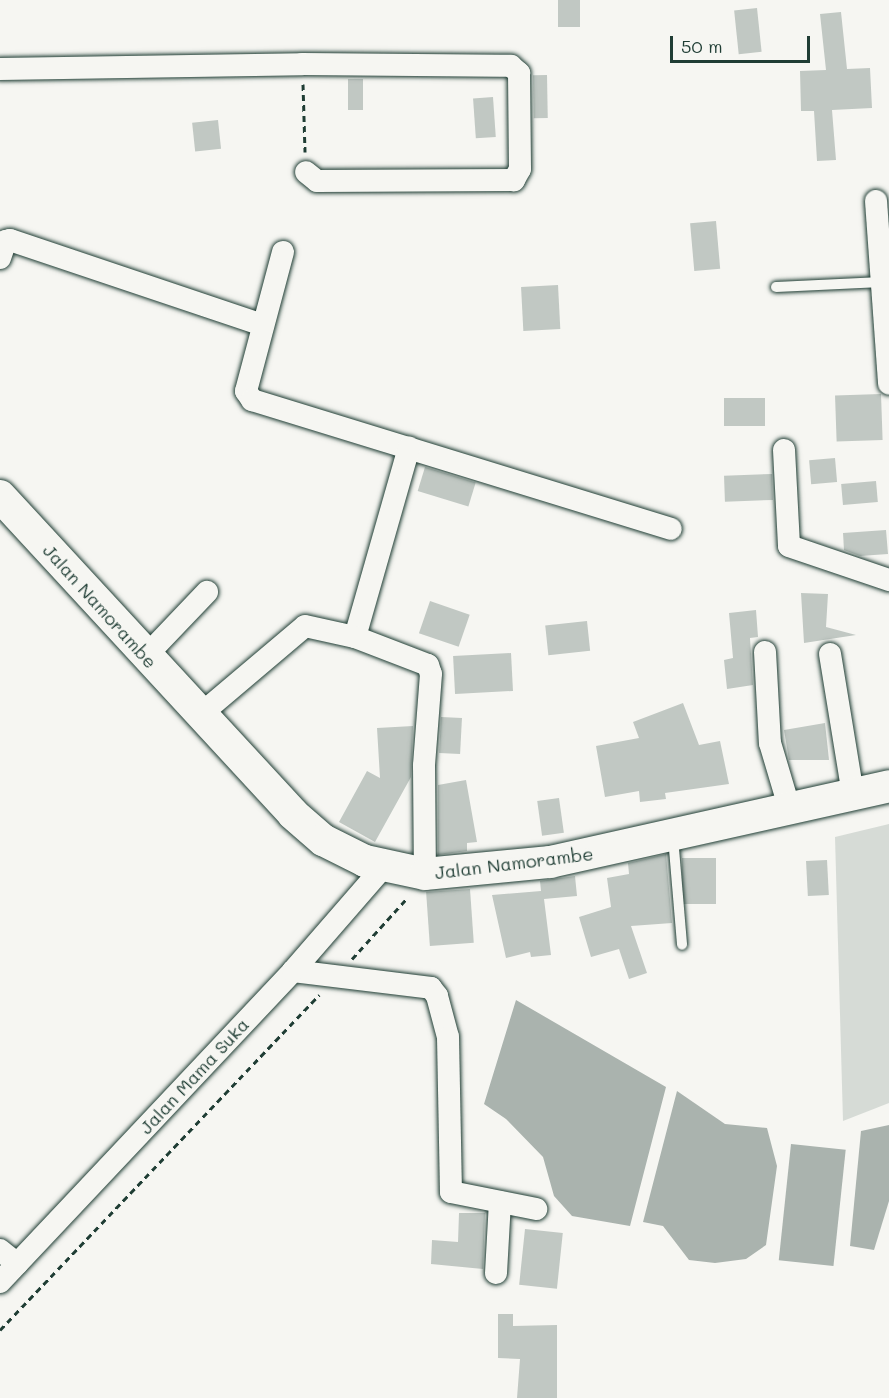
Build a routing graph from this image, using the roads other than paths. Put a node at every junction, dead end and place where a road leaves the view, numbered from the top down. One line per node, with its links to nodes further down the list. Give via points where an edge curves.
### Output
1 (0, 69): 2 (street, via 302,64 511,66 519,73 520,169 514,180 317,181)
2 (306, 172)
3 (876, 201): 6 (street)
4 (283, 252): 8 (street)
5 (0, 258): 8 (street, via 4,244 10,240)
6 (883, 282): 7 (lane); 9 (street)
7 (776, 287)
8 (263, 325): 10 (street, via 246,391 252,400)
9 (889, 384)
10 (409, 448): 13 (street); 16 (street)
11 (784, 450): 14 (street, via 789,546)
12 (0, 496): 19 (main road, Jalan Namorambe)
13 (671, 529)
14 (889, 580)
15 (207, 591): 19 (street)
16 (355, 637): 20 (street, via 313,627 298,629); 26 (street, via 430,669 424,766)
17 (765, 652): 23 (street, via 770,743)
18 (830, 654): 22 (street)
19 (145, 657): 20 (main road, Jalan Namorambe)
20 (201, 714): 25 (main road, Jalan Namorambe, via 322,840)
21 (889, 786): 22 (main road, Jalan Namorambe)
22 (854, 795): 23 (main road, Jalan Namorambe)
23 (790, 810): 24 (main road, Jalan Namorambe)
24 (673, 837): 26 (main road, Jalan Namorambe, via 561,861); 27 (lane)
25 (385, 866): 26 (main road, Jalan Namorambe); 28 (street, Jalan Mama Suka)
26 (425, 874)
27 (682, 945)
28 (293, 970): 29 (street, via 423,984 437,996 448,1036 451,1192); 31 (street, Jalan Mama Suka)
29 (500, 1202): 30 (street); 32 (street)
30 (536, 1209)
31 (8, 1257): 33 (street, Jalan Mama Suka)
32 (496, 1273)
33 (0, 1282)

